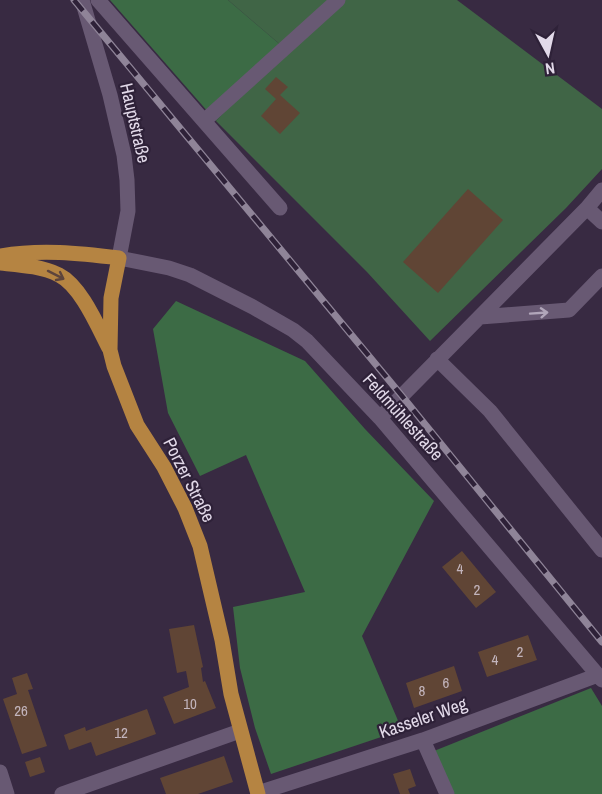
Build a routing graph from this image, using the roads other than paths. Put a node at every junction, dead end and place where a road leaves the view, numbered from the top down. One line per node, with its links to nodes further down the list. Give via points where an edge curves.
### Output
1 (82, 0): 10 (street, Hauptstraße, via 110,95 126,172 128,211)
2 (98, 0): 4 (street)
3 (338, 0): 4 (street)
4 (204, 121): 6 (street)
5 (602, 190): 7 (street)
6 (280, 208)
7 (587, 208): 8 (street); 13 (street)
8 (602, 222)
9 (0, 256): 10 (main road, via 41,251)
10 (119, 258): 14 (main road, Porzer Straße, via 111,298); 16 (street, Feldmühlestraße, via 178,270 293,330)
11 (0, 263): 14 (main road, one-way to 14, via 38,267 62,276 88,306)
12 (602, 276): 13 (street, one-way to 12, via 569,310)
13 (480, 317): 15 (street)
14 (110, 350): 19 (main road, Porzer Straße, via 137,424 164,467 200,546)
15 (437, 359): 16 (street); 17 (street, via 490,411)
16 (380, 418): 18 (street, Feldmühlestraße)
17 (602, 549)
18 (600, 678): 20 (street, Kasseler Weg)
19 (240, 731): 23 (street); 24 (main road, Porzer Straße)
20 (423, 740): 24 (street, Kasseler Weg); 25 (street)
21 (0, 772): 22 (street)
22 (7, 794)
23 (62, 794)
24 (258, 794)
25 (447, 794)

